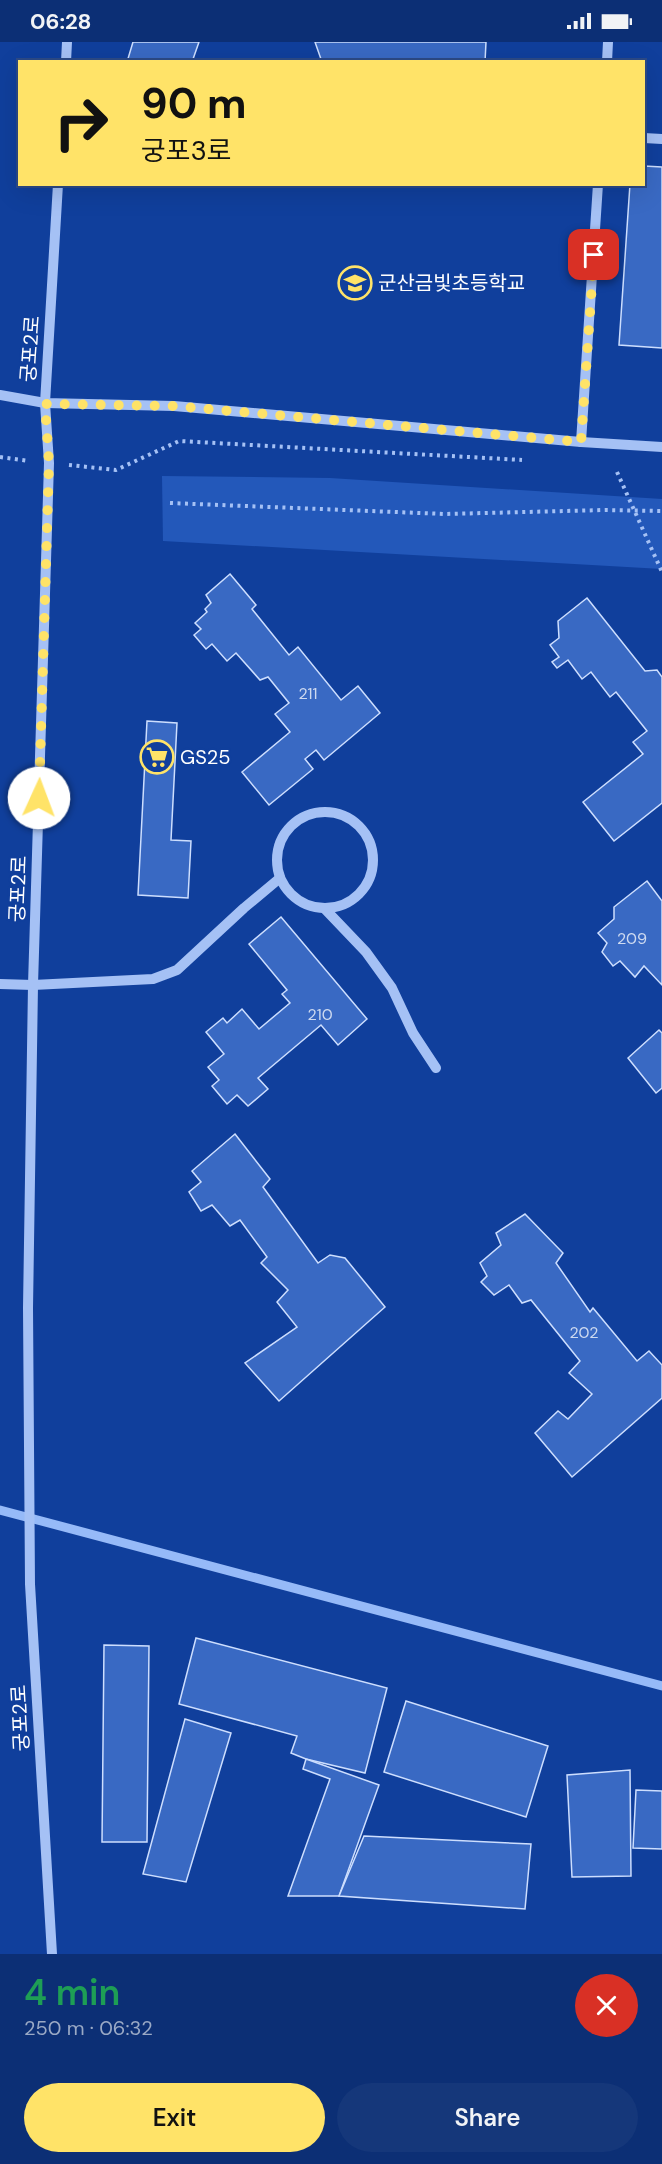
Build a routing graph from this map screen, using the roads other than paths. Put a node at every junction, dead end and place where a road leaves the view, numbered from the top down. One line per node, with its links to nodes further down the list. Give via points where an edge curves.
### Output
1 (67, 42): 3 (street)
2 (608, 42): 4 (street)
3 (66, 60)
4 (607, 60)
5 (645, 138): 6 (street)
6 (662, 139)
7 (58, 186): 10 (street, 궁포2로)
8 (598, 186): 11 (street)
9 (0, 395): 10 (street)
10 (45, 404): 11 (street, via 174,406); 16 (street, 궁포2로, via 49,463)
11 (581, 442): 12 (street)
12 (662, 447)
13 (280, 878): 14 (street, via 298,899); 14 (street, via 280,843 302,817 337,813 353,821 371,847 370,876 352,899); 16 (street, via 177,970 153,979)
14 (324, 908): 17 (street, via 366,952 392,988 413,1033)
15 (0, 984): 16 (street)
16 (33, 985): 18 (street, 궁포2로, via 28,1308 30,1584)
17 (436, 1068)
18 (52, 1954)

